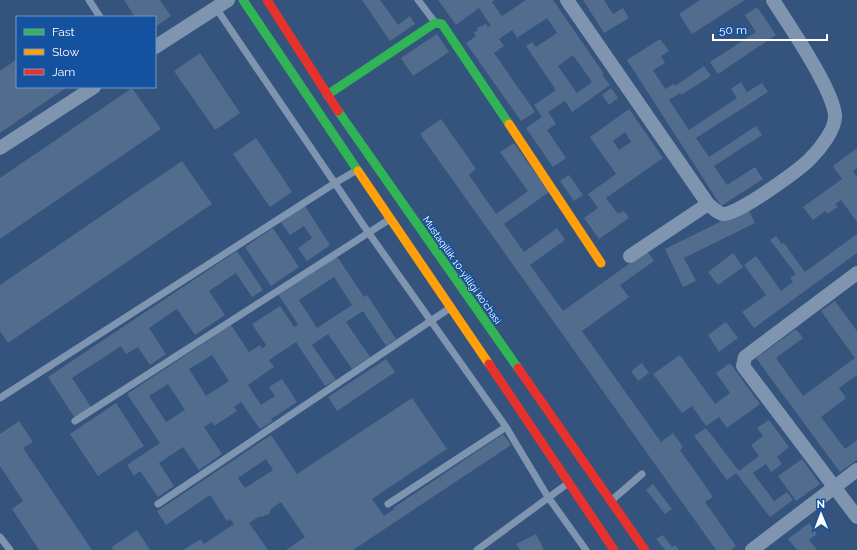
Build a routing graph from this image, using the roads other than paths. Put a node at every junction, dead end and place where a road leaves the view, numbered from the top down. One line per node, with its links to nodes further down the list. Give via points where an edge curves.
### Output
1 (89, 0): 9 (lane)
2 (228, 0): 8 (street)
3 (243, 0): 15 (main road)
4 (267, 0): 13 (main road, Mustaqillik 10-yilligi ko'chasi)
5 (418, 0): 10 (lane)
6 (567, 0): 17 (street)
7 (773, 0): 17 (street, via 821,78 835,115 834,129 810,159 748,205 724,214)
8 (216, 8): 11 (street); 16 (lane)
9 (99, 16)
10 (435, 23): 13 (main road); 21 (main road, via 439,22 444,27)
11 (156, 46)
12 (92, 88): 14 (street)
13 (326, 95): 33 (main road, Mustaqillik 10-yilligi ko'chasi)
14 (0, 148)
15 (358, 170): 16 (lane); 18 (main road)
16 (335, 183): 19 (lane); 25 (lane)
17 (708, 204): 20 (street)
18 (390, 219): 19 (lane); 23 (main road)
19 (368, 232): 24 (lane); 26 (lane)
20 (630, 256)
21 (601, 263)
22 (857, 273): 31 (street, via 745,357 743,366)
23 (450, 307): 24 (lane); 30 (main road)
24 (430, 321): 27 (lane); 34 (lane)
25 (0, 398)
26 (75, 422)
27 (506, 427): 32 (lane); 35 (lane)
28 (857, 470): 31 (street)
29 (642, 474): 33 (lane)
30 (568, 482): 32 (lane); 41 (main road)
31 (834, 487): 36 (street); 43 (street)
32 (548, 497): 39 (lane); 40 (lane)
33 (611, 502): 42 (main road, Mustaqillik 10-yilligi ko'chasi)
34 (158, 504)
35 (388, 504)
36 (857, 516)
37 (0, 538): 38 (lane)
38 (10, 550)
39 (477, 550)
40 (586, 550)
41 (614, 550)
42 (644, 550)
43 (752, 550)

